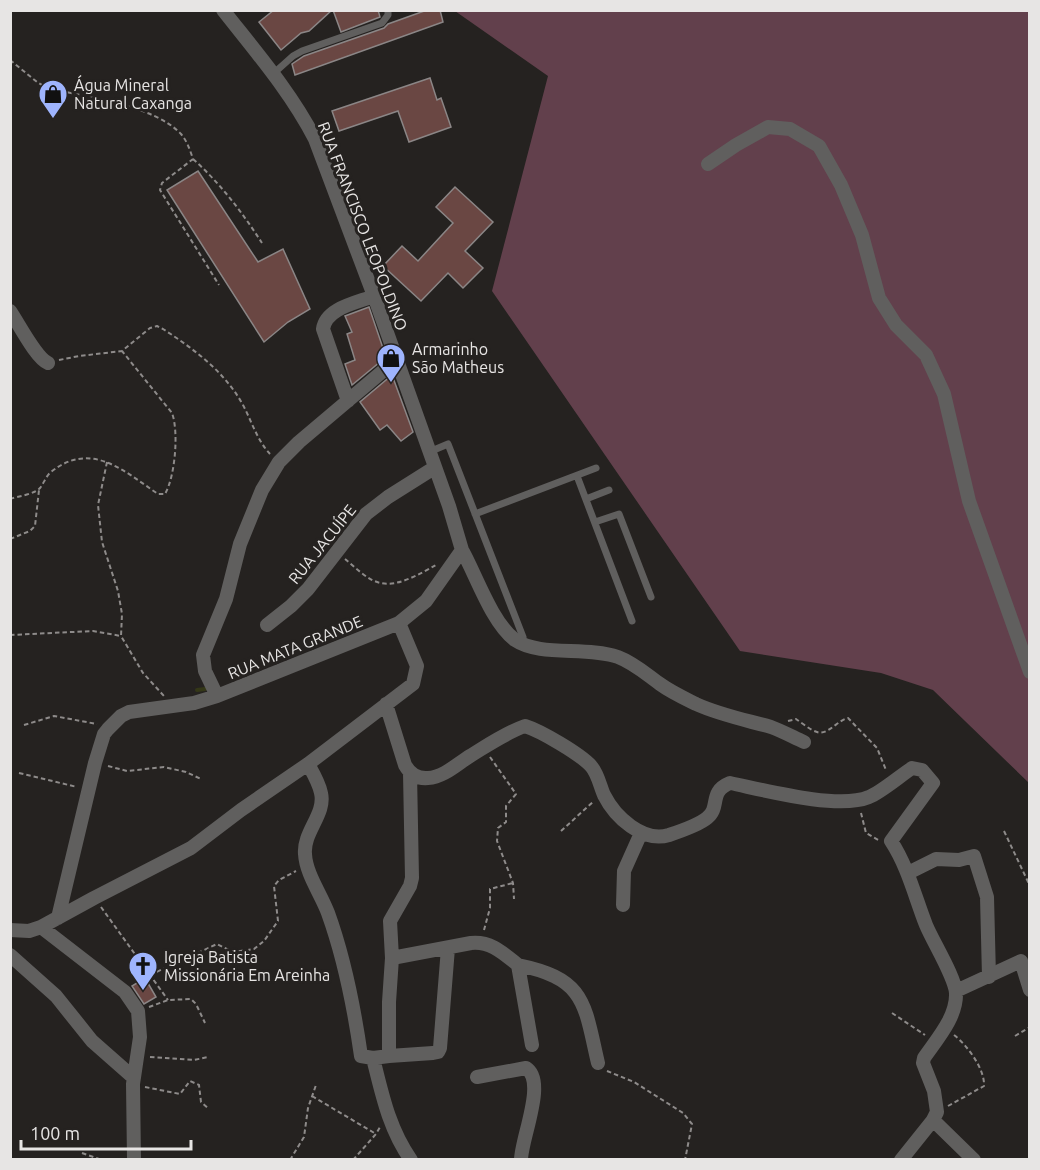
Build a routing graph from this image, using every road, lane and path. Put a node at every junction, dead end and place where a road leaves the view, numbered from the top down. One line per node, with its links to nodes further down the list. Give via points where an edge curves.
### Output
1 (223, 10): 4 (street, RUA FRANCISCO LEOPOLDINO)
2 (388, 10): 4 (lane, via 382,23 302,51)
3 (10, 60): 5 (path, via 47,88 142,110 163,120 181,134)
4 (274, 73): 9 (street, RUA FRANCISCO LEOPOLDINO, via 315,139)
5 (193, 159): 7 (path, via 228,196); 8 (path, via 162,183 160,190)
6 (708, 164): 38 (street, via 768,127 790,129 819,146 862,235 879,298 896,325 926,355 944,394 969,501)
7 (262, 243)
8 (219, 285)
9 (374, 296): 12 (street, RUA FRANCISCO LEOPOLDINO); 14 (street, via 332,313 324,323)
10 (10, 311): 13 (street, via 38,357)
11 (122, 351): 13 (path); 16 (path, via 172,413 176,424 168,488 165,494 158,494); 17 (path, via 157,326 182,341 209,361 235,392 261,444)
12 (396, 360): 14 (street); 15 (street)
13 (48, 363)
14 (348, 401): 17 (street)
15 (429, 452): 18 (street); 25 (lane, via 448,444)
16 (107, 462): 21 (path, via 93,458 64,465 49,473); 36 (path, via 98,506 102,542 118,591)
17 (279, 462): 39 (street, via 250,516 226,599 203,655 205,671)
18 (434, 468): 28 (street); 29 (street, RUA JACUÍPE, via 366,514)
19 (596, 468): 20 (lane)
20 (578, 476): 24 (lane); 25 (lane)
21 (39, 490): 23 (path); 27 (path, via 35,526)
22 (609, 490): 24 (lane)
23 (10, 499)
24 (586, 499): 26 (lane)
25 (476, 514): 37 (lane)
26 (595, 522): 31 (lane, via 619,514); 32 (lane)
27 (10, 538)
28 (462, 550): 33 (street, RUA MATA GRANDE, via 431,596); 43 (street, via 495,616 517,641 546,650 587,651 621,658 699,706)
29 (336, 551): 30 (path, via 381,583 416,576); 34 (street, RUA JACUÍPE, via 308,589)
30 (444, 560)
31 (651, 597)
32 (632, 621)
33 (399, 622): 39 (street, RUA MATA GRANDE); 40 (street, via 417,666 413,684)
34 (267, 625)
35 (10, 635): 36 (path, via 93,631)
36 (121, 636): 41 (path, via 143,673)
37 (524, 637)
38 (1029, 672)
39 (217, 696): 41 (street, RUA MATA GRANDE)
40 (386, 704): 47 (street); 50 (street)
41 (172, 705): 44 (street, RUA MATA GRANDE, via 129,712)
42 (24, 725): 44 (path, via 54,716)
43 (772, 728): 45 (street); 52 (path, via 796,719 818,733 848,718 877,748)
44 (108, 729): 48 (street)
45 (804, 742)
46 (483, 748): 50 (street, via 430,778); 54 (street, via 525,726 540,730 591,766); 62 (path, via 516,794 506,806 506,822 498,828 497,841)
47 (313, 760): 60 (street, via 322,799 307,839); 64 (street, via 191,848)
48 (95, 764): 51 (path, via 127,771 164,767); 53 (street)
49 (19, 773): 53 (path)
50 (410, 773): 73 (street, via 412,878 390,921)
51 (201, 779)
52 (891, 781): 55 (street, via 872,796); 59 (street, via 912,768 922,770 933,783)
53 (89, 790): 67 (street)
54 (603, 793): 56 (path); 58 (street, via 625,820)
55 (857, 801): 58 (street, via 798,798 730,783 721,787 707,818 668,836); 59 (path, via 866,833 881,842)
56 (561, 831)
57 (1004, 831): 63 (path)
58 (642, 833): 66 (street, via 624,871)
59 (891, 841): 61 (street)
60 (307, 865): 75 (path, via 274,886 278,921 254,949 233,952 217,944); 91 (street, via 343,958)
61 (908, 873): 76 (street, via 936,859 974,856 987,897); 78 (street, via 926,926)
62 (513, 883): 65 (path); 70 (path, via 490,889 490,908)
63 (1029, 886)
64 (94, 898): 67 (street); 75 (path)
65 (514, 899)
66 (623, 905)
67 (58, 918): 68 (street)
68 (41, 927): 69 (street); 80 (street, via 125,992)
69 (10, 930)
70 (481, 942): 71 (street); 74 (street)
71 (448, 948): 73 (street); 89 (street, via 438,1052)
72 (10, 955): 94 (street, via 56,996 92,1041)
73 (392, 958): 89 (street)
74 (518, 965): 87 (street); 92 (street, via 552,974 579,997)
75 (150, 975): 79 (path)
76 (989, 977): 77 (street, via 1021,961); 78 (street)
77 (1029, 990)
78 (956, 991): 84 (street)
79 (168, 1000): 80 (path); 82 (path, via 191,999)
80 (138, 1011): 88 (street)
81 (892, 1013): 86 (path)
82 (205, 1023)
83 (1029, 1027): 85 (path)
84 (945, 1028): 86 (street); 99 (path, via 970,1050 984,1086)
85 (1015, 1036)
86 (935, 1041): 99 (street, via 923,1064 934,1091)
87 (532, 1045)
88 (138, 1056): 90 (path, via 194,1060); 94 (street)
89 (389, 1056): 91 (street)
90 (208, 1057)
91 (367, 1057): 98 (street)
92 (598, 1063): 108 (path, via 683,1113 692,1124)
93 (477, 1077): 107 (street, via 525,1068 531,1073 535,1092)
94 (134, 1081): 97 (path, via 180,1094 190,1081 199,1085 201,1102); 103 (street)
95 (316, 1085): 96 (path)
96 (312, 1096): 100 (path); 104 (path, via 304,1137)
97 (209, 1109)
98 (387, 1114): 100 (path); 106 (street)
99 (935, 1116): 109 (street); 110 (street)
100 (376, 1134): 105 (path)
101 (82, 1153): 102 (path)
102 (102, 1160)
103 (134, 1160)
104 (290, 1160)
105 (353, 1160)
106 (411, 1160)
107 (521, 1160)
108 (686, 1160)
109 (901, 1160)
110 (974, 1160)

